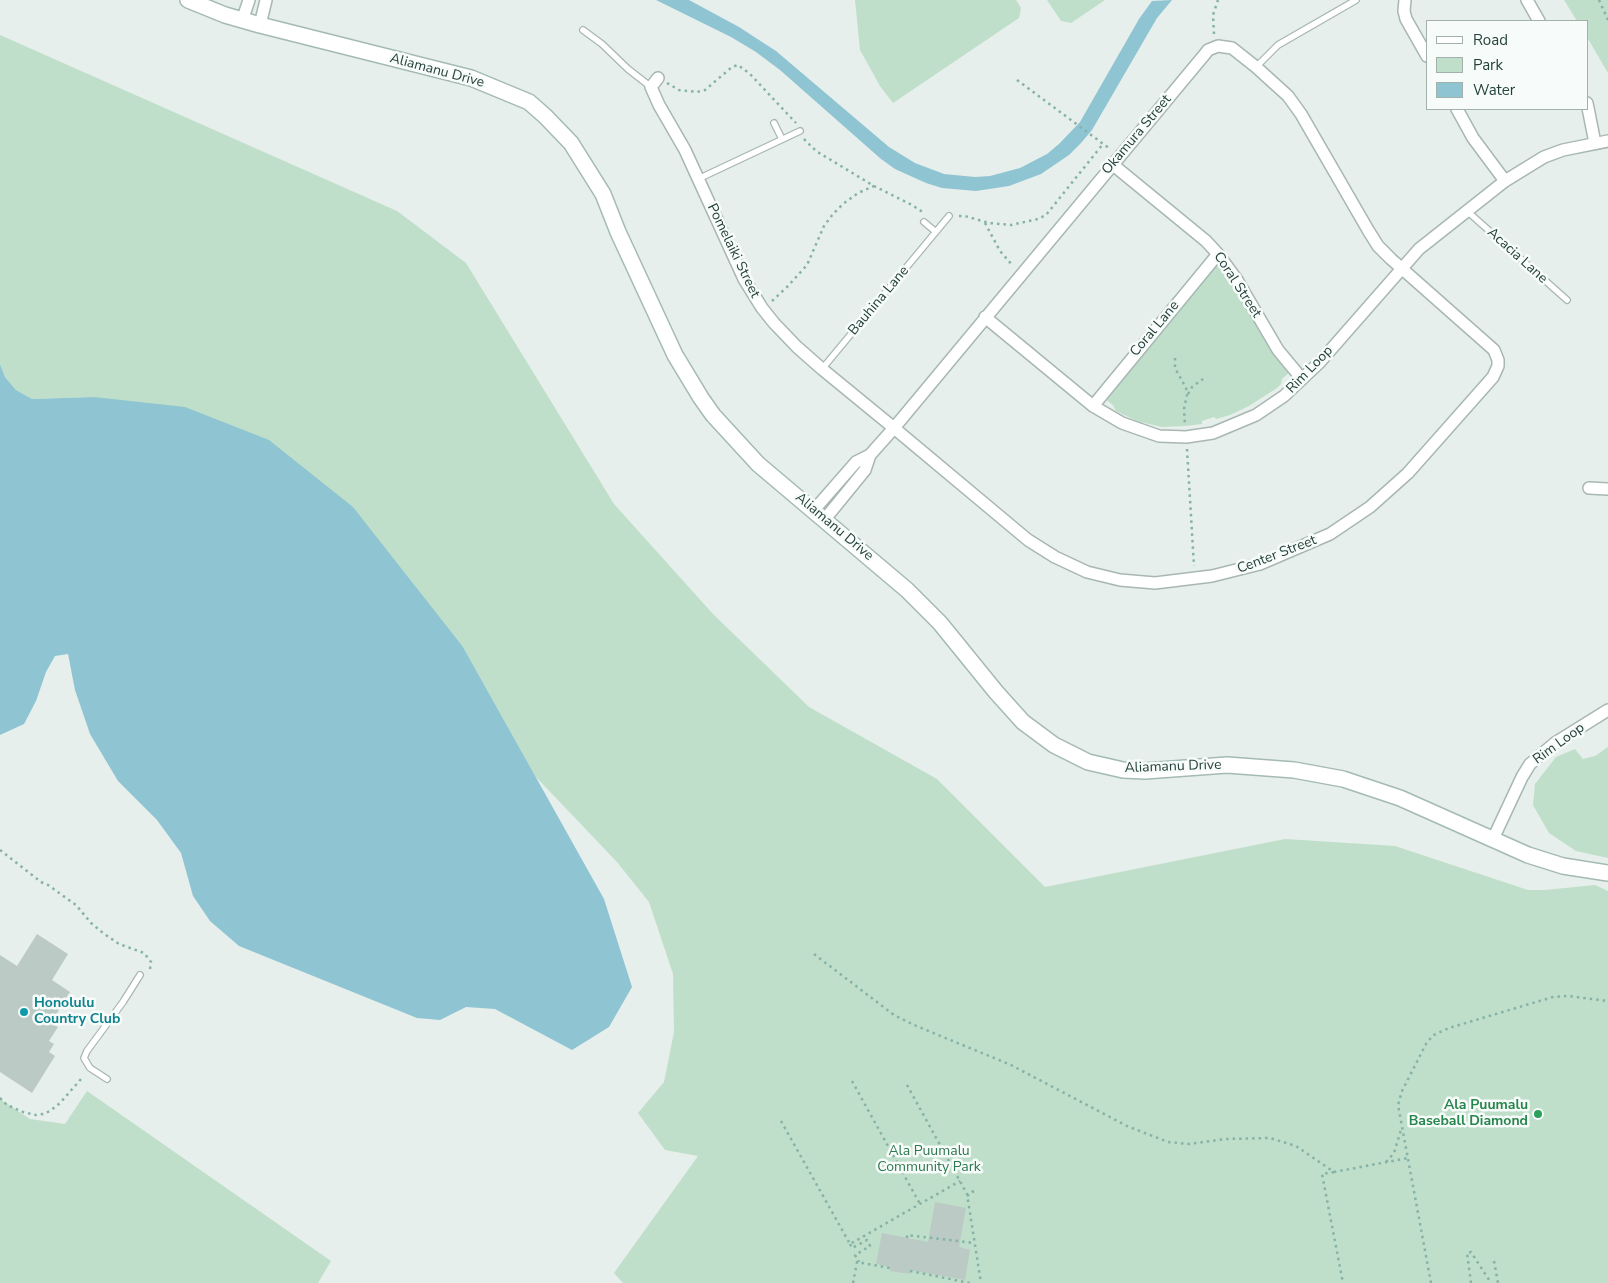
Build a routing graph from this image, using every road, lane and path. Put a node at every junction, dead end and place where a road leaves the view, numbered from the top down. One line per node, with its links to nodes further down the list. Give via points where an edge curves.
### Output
1 (188, 0): 9 (street, Aliamanu Drive)
2 (249, 0): 9 (street)
3 (266, 0): 12 (street)
4 (1218, 0): 14 (path, via 1212,24)
5 (1356, 0): 16 (lane, via 1278,45)
6 (1405, 0): 15 (street, via 1406,19)
7 (1527, 0): 10 (street)
8 (1599, 0): 11 (path)
9 (242, 20): 12 (street, Aliamanu Drive)
10 (1538, 20)
11 (1608, 20)
12 (260, 26): 57 (street, Aliamanu Drive, via 471,78 529,102 571,143 603,194 659,324 701,398 758,464)
13 (583, 30): 18 (lane, Pomelaiki Street, via 628,69)
14 (1214, 36)
15 (1426, 54)
16 (1256, 66): 28 (street, Okamura Street, via 1227,46 1208,50); 42 (street, Okamura Street, via 1293,102 1368,230 1387,256)
17 (1017, 80): 26 (path)
18 (655, 83): 22 (path, via 697,92 705,90 738,65 796,122); 29 (street, Pomelaiki Street, via 659,105)
19 (1588, 108): 25 (street)
20 (1457, 110): 30 (street)
21 (774, 123): 23 (lane)
22 (800, 131): 23 (lane); 31 (path, via 816,152)
23 (782, 139): 29 (lane)
24 (1608, 141): 25 (street, Rim Loop)
25 (1595, 143): 30 (street, Rim Loop, via 1557,152)
26 (1103, 144): 27 (path); 35 (path)
27 (1111, 150)
28 (1112, 164): 40 (street, Coral Street); 45 (street, Okamura Street)
29 (698, 179): 47 (street, Pomelaiki Street, via 744,279 762,308 785,335)
30 (1505, 181): 32 (street, Rim Loop)
31 (874, 186): 33 (path); 44 (path, via 858,193 833,214 806,265)
32 (1467, 211): 42 (street, Rim Loop, via 1419,249); 43 (lane, Acacia Lane)
33 (925, 214)
34 (949, 216): 37 (path); 39 (lane, Bauhina Lane)
35 (1046, 216): 36 (path); 37 (path, via 1011,225)
36 (1052, 220)
37 (984, 221): 41 (path, via 1000,251)
38 (924, 222): 39 (lane)
39 (936, 232): 47 (lane, Bauhina Lane)
40 (1218, 254): 49 (street, Coral Street, via 1284,359); 51 (street, Coral Lane)
41 (1013, 266)
42 (1402, 268): 49 (street, Rim Loop); 52 (street, Center Street, via 1494,350 1498,360 1496,372 1388,493 1330,534 1260,564 1212,576 1155,582 1120,580 1087,572 1028,540)
43 (1567, 300)
44 (770, 302)
45 (985, 317): 51 (street, Rim Loop); 52 (street, Okamura Street)
46 (1175, 358): 50 (path, via 1175,368)
47 (822, 369): 52 (street, Pomelaiki Street)
48 (1203, 379): 50 (path)
49 (1302, 379): 51 (street, Rim Loop, via 1256,415 1213,433 1186,437 1159,436 1134,428)
50 (1187, 395): 53 (path)
51 (1093, 406)
52 (894, 428): 57 (street, Okamura Street, via 870,455 865,470)
53 (1185, 429)
54 (1186, 445): 58 (path)
55 (1589, 488): 56 (street)
56 (1608, 489)
57 (819, 514): 60 (street, Aliamanu Drive, via 940,623 1023,722 1068,753 1088,762 1123,770 1227,765 1321,774 1400,798)
58 (1194, 570)
59 (1608, 710): 60 (street, Rim Loop, via 1555,743 1530,764)
60 (1493, 839): 64 (street, Aliamanu Drive, via 1528,856)
61 (0, 850): 62 (path)
62 (4, 854): 63 (path); 66 (path, via 76,905 103,933 119,944 144,953 151,962)
63 (0, 855)
64 (1608, 873)
65 (814, 954): 78 (path, via 894,1015 1011,1065 1135,1129 1177,1144 1239,1137 1270,1138 1296,1146)
66 (150, 969)
67 (140, 975): 70 (lane, via 84,1058 90,1068)
68 (1608, 1000): 75 (path, via 1553,997 1434,1035 1422,1049 1399,1098)
69 (81, 1078): 73 (path, via 60,1104 43,1114 24,1112 7,1105)
70 (107, 1079)
71 (852, 1081): 82 (path)
72 (907, 1086): 79 (path)
73 (0, 1098)
74 (781, 1121): 85 (path)
75 (1402, 1125): 76 (path); 77 (path, via 1394,1153)
76 (1408, 1158): 77 (path); 94 (path)
77 (1384, 1163): 78 (path)
78 (1334, 1172): 93 (path, via 1322,1174)
79 (960, 1181): 81 (path); 82 (path)
80 (972, 1190): 81 (path)
81 (967, 1196): 84 (path)
82 (920, 1204): 85 (path)
83 (907, 1238): 84 (path, via 907,1235)
84 (974, 1243): 92 (path)
85 (850, 1244): 87 (path, via 852,1248 867,1240 870,1246 855,1255)
86 (1494, 1261): 97 (path)
87 (860, 1262): 88 (path); 90 (path, via 857,1262)
88 (890, 1268)
89 (910, 1272): 91 (path)
90 (853, 1283)
91 (970, 1283)
92 (981, 1283)
93 (1343, 1283)
94 (1431, 1283)
95 (1471, 1283): 96 (path, via 1467,1253 1471,1252)
96 (1491, 1283)
97 (1498, 1283)

